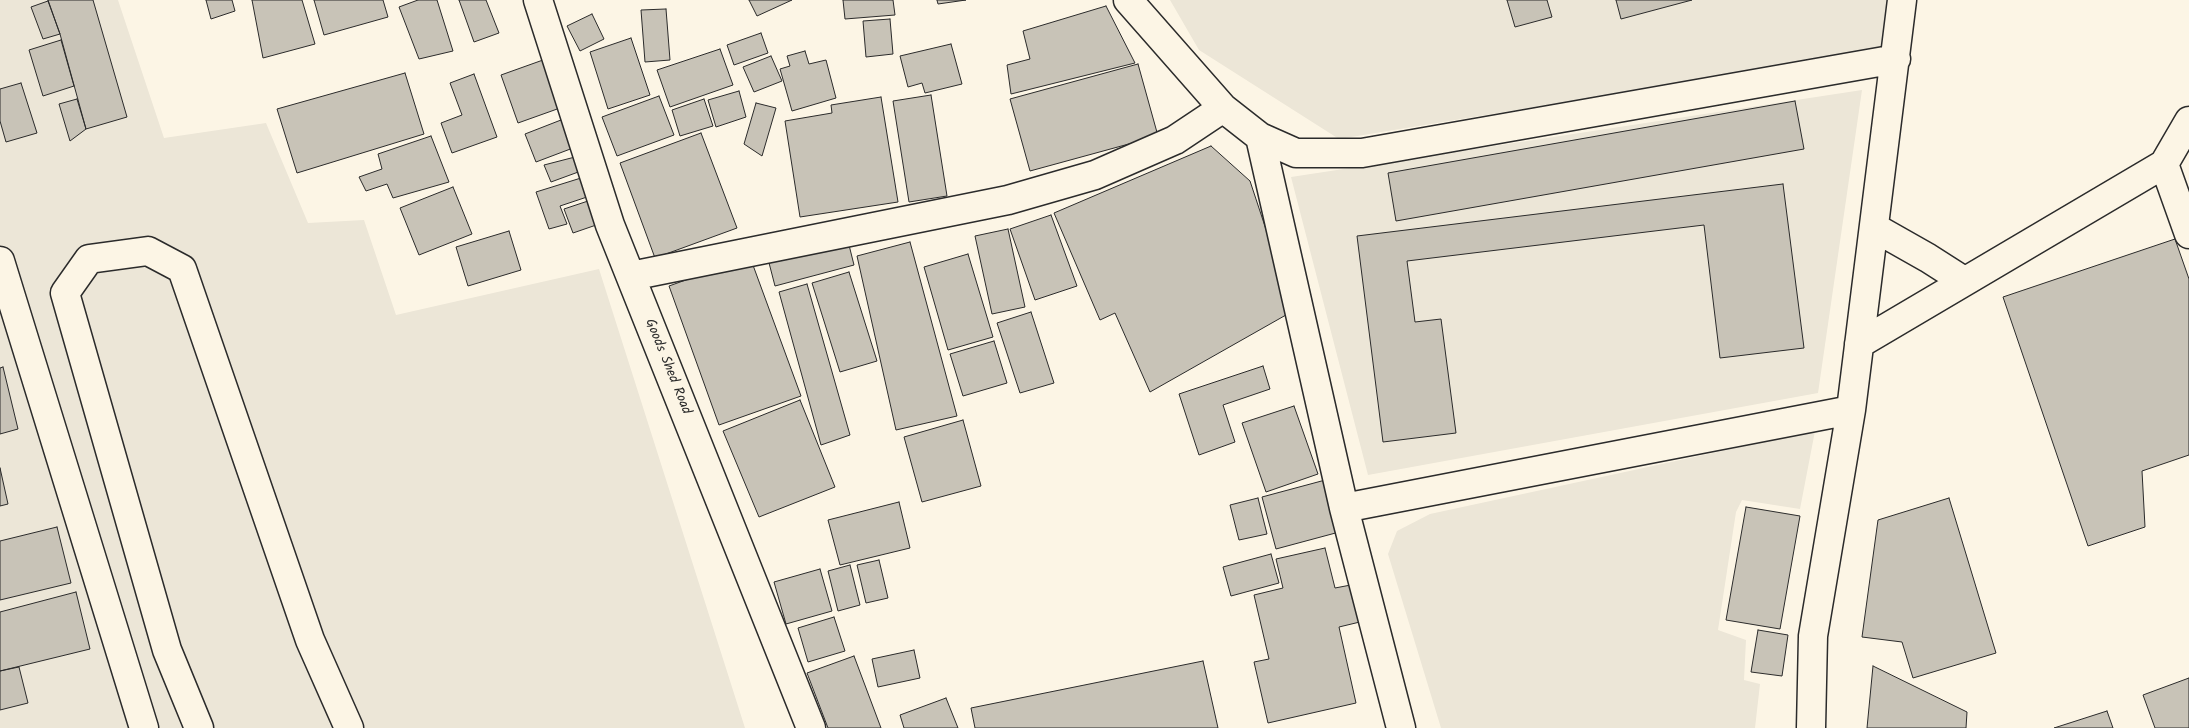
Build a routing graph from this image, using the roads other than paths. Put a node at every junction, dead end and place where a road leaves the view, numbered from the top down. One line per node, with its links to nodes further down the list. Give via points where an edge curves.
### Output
1 (538, 0): 12 (street, Goods Shed Road, via 610,225)
2 (1128, 0): 5 (street)
3 (1902, 0): 4 (street)
4 (1896, 59): 7 (street, via 1362,153 1296,153); 9 (street)
5 (1223, 108): 7 (street); 12 (street, via 1175,140 1095,175 1008,200)
6 (2189, 121): 8 (street)
7 (1260, 137): 16 (street)
8 (2164, 164): 10 (street); 13 (street)
9 (1875, 228): 13 (street); 14 (street)
10 (2189, 234)
11 (0, 261): 17 (street)
12 (631, 276): 20 (street, Goods Shed Road)
13 (1964, 281): 14 (street)
14 (1859, 344): 15 (street)
15 (1851, 410): 16 (street); 22 (street, via 1813,636)
16 (1344, 508): 21 (street)
17 (144, 728)
18 (199, 728): 19 (street, via 167,650 65,293 89,259 148,251 182,268 310,640)
19 (349, 728)
20 (810, 728)
21 (1401, 728)
22 (1811, 728)

